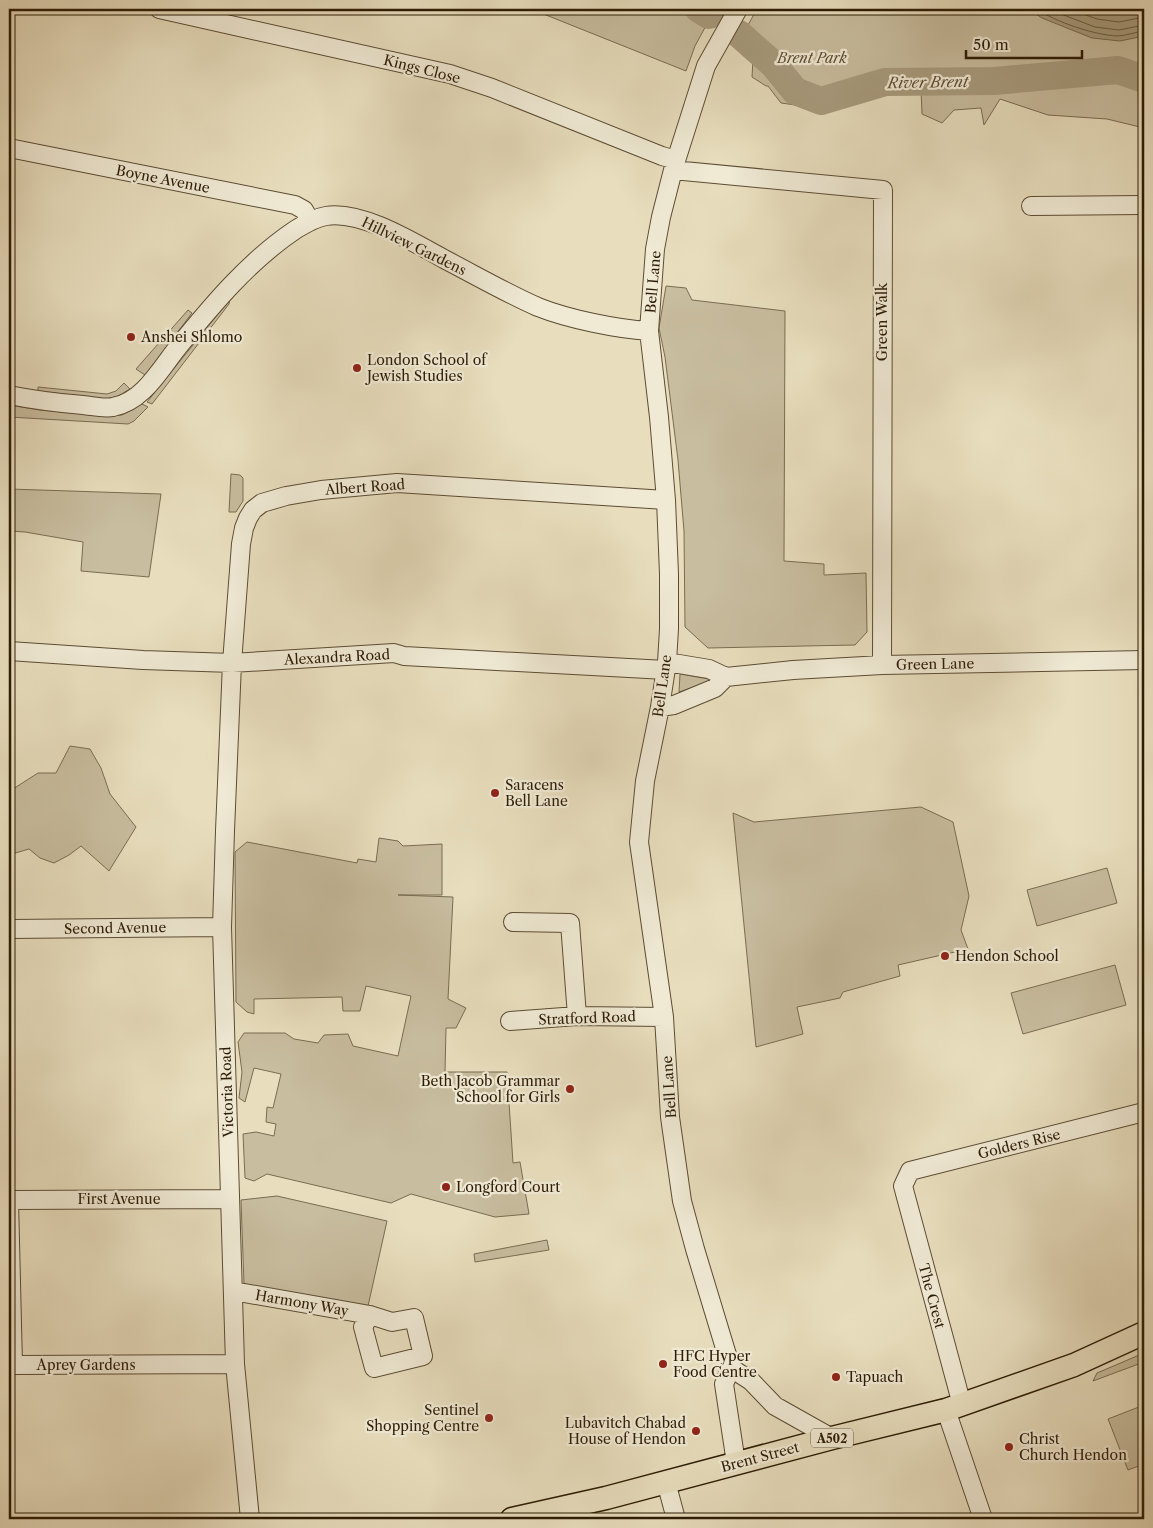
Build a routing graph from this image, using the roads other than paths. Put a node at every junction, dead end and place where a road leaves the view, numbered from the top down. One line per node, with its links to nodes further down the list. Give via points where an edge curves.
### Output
1 (159, 9): 4 (street, Kings Close, via 458,77 662,156)
2 (738, 9): 4 (street, Bell Lane, via 706,66)
3 (9, 148): 7 (street, Boyne Avenue, via 295,206 304,210)
4 (674, 165): 8 (street, Bell Lane, via 655,249); 14 (street, Green Walk, via 883,190)
5 (1144, 205): 6 (street)
6 (1031, 206)
7 (310, 221): 8 (street, Hillview Gardens, via 338,214 356,218 401,236 539,307 613,327); 9 (street, Hillview Gardens, via 248,267 149,384 132,399 113,407 103,407 41,402)
8 (648, 331): 10 (street, Bell Lane)
9 (9, 395)
10 (666, 500): 13 (street, Albert Road, via 397,483 321,490 262,503 253,510 244,528); 15 (street, Bell Lane, via 669,629)
11 (9, 651): 13 (street, Alexandra Road)
12 (1144, 660): 14 (street, Green Lane)
13 (232, 663): 15 (street, Alexandra Road, via 394,653 404,656); 19 (street, Victoria Road)
14 (882, 665): 16 (street, Green Lane)
15 (666, 666): 16 (street, Green Lane, via 709,669); 17 (street, Bell Lane)
16 (726, 677): 17 (street, via 714,688 674,706)
17 (660, 707): 22 (street, Bell Lane, via 645,781 639,842)
18 (513, 922): 21 (street, via 570,923)
19 (222, 927): 20 (street, Second Avenue); 26 (street, Victoria Road)
20 (9, 929)
21 (577, 1016): 22 (street, Stratford Road); 23 (street, Stratford Road)
22 (664, 1017): 32 (street, Bell Lane, via 670,1117 682,1201)
23 (510, 1021)
24 (1144, 1112): 25 (street, Golders Rise, via 910,1171)
25 (903, 1186): 33 (street, The Crest)
26 (230, 1199): 27 (street, First Avenue); 28 (street, Victoria Road)
27 (9, 1200): 31 (street, Aprey Gardens, via 13,1365)
28 (233, 1291): 29 (street, Harmony Way); 31 (street, Victoria Road)
29 (370, 1315)
30 (1144, 1333): 33 (main road, Brent Street / A502, via 1074,1365)
31 (235, 1364): 37 (street, Victoria Road)
32 (731, 1368): 34 (street, via 750,1381 775,1406); 35 (street, via 724,1384)
33 (954, 1408): 34 (main road, Brent Street / A502); 40 (street, The Crest)
34 (832, 1438): 35 (main road, Brent Street / A502)
35 (736, 1463): 36 (main road, Brent Street / A502)
36 (666, 1482): 38 (main road, Brent Street / A502); 39 (street)
37 (250, 1519)
38 (512, 1519)
39 (676, 1519)
40 (983, 1519)

